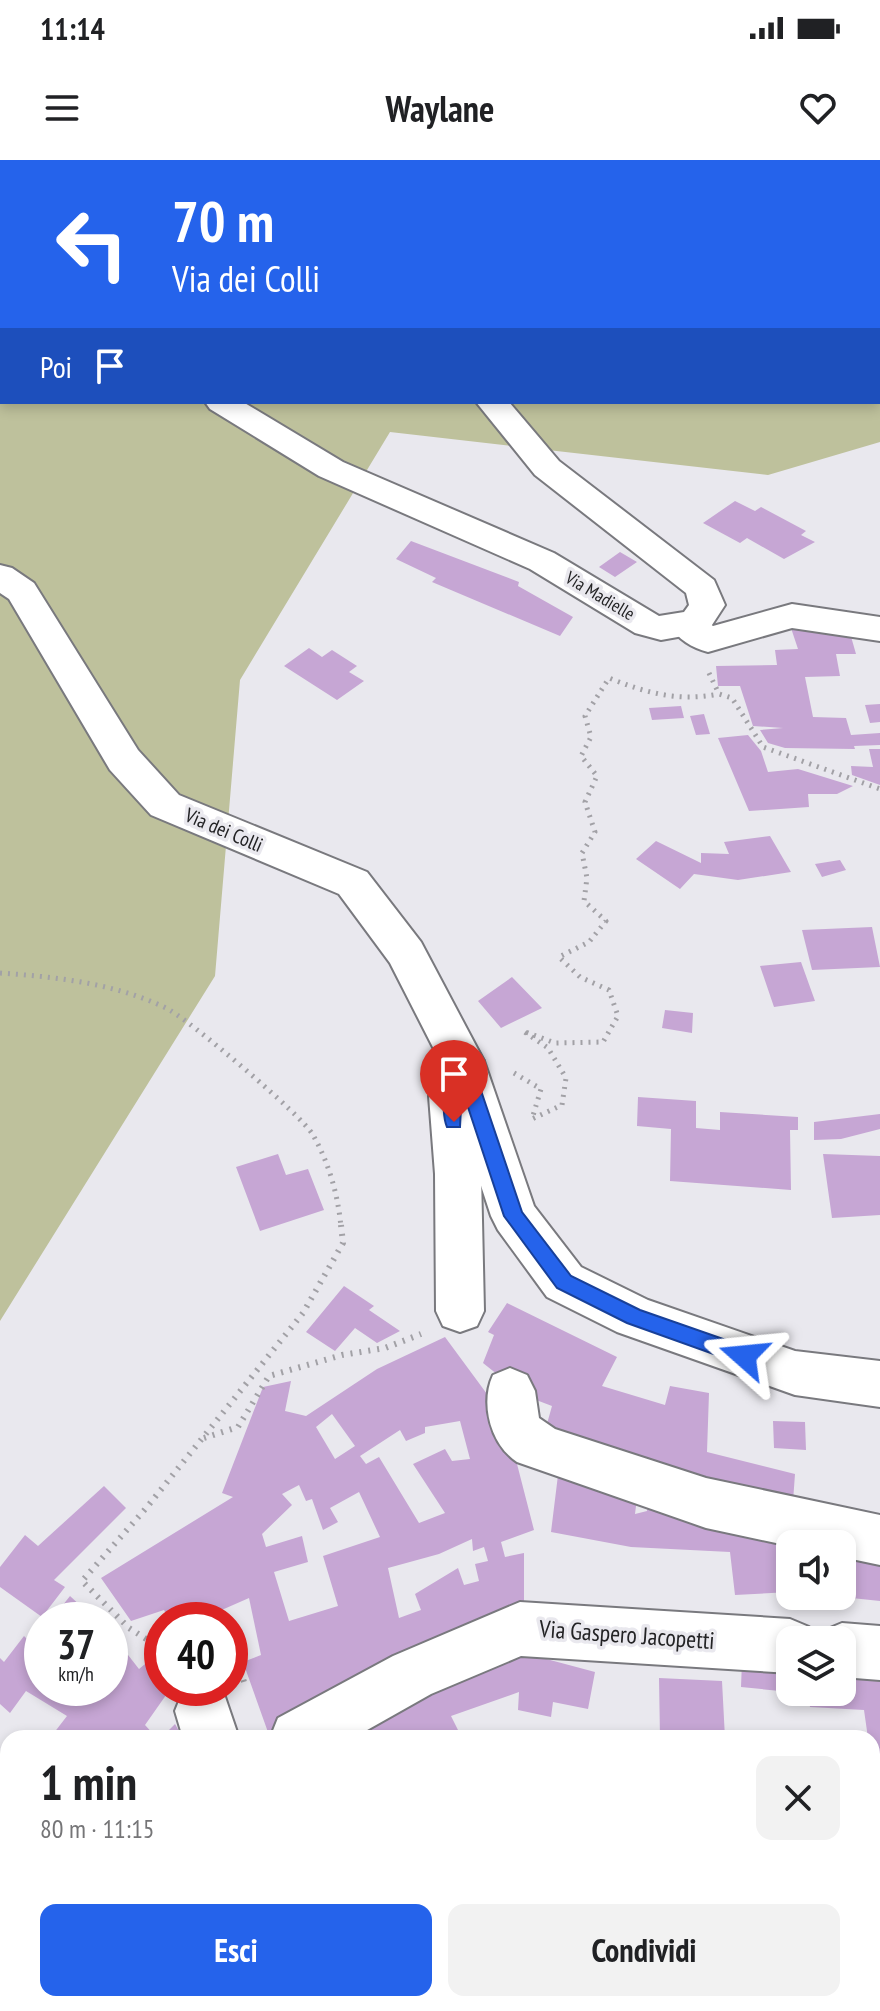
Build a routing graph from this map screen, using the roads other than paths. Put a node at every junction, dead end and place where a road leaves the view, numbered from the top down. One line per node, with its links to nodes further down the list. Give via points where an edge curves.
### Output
1 (224, 404): 4 (street, Via Madielle, via 331,469 542,561 648,625)
2 (494, 404): 4 (street, via 547,468 702,588 707,605)
3 (0, 576): 6 (street, Via dei Colli, via 22,591 124,760 165,805 353,883 406,953)
4 (687, 625): 5 (street, Via Madielle, via 708,640 792,616)
5 (880, 629)
6 (462, 1061): 7 (street, via 451,1096); 8 (street, Via dei Colli, via 514,1216 564,1282 634,1317 795,1373)
7 (460, 1311)
8 (880, 1384)
9 (510, 1391): 10 (street, via 518,1432 535,1446 706,1503)
10 (880, 1540)
11 (776, 1645): 14 (street, Via Gaspero Jacopetti, via 520,1629 412,1675)
12 (856, 1651): 13 (street)
13 (880, 1653)
14 (312, 1730)

